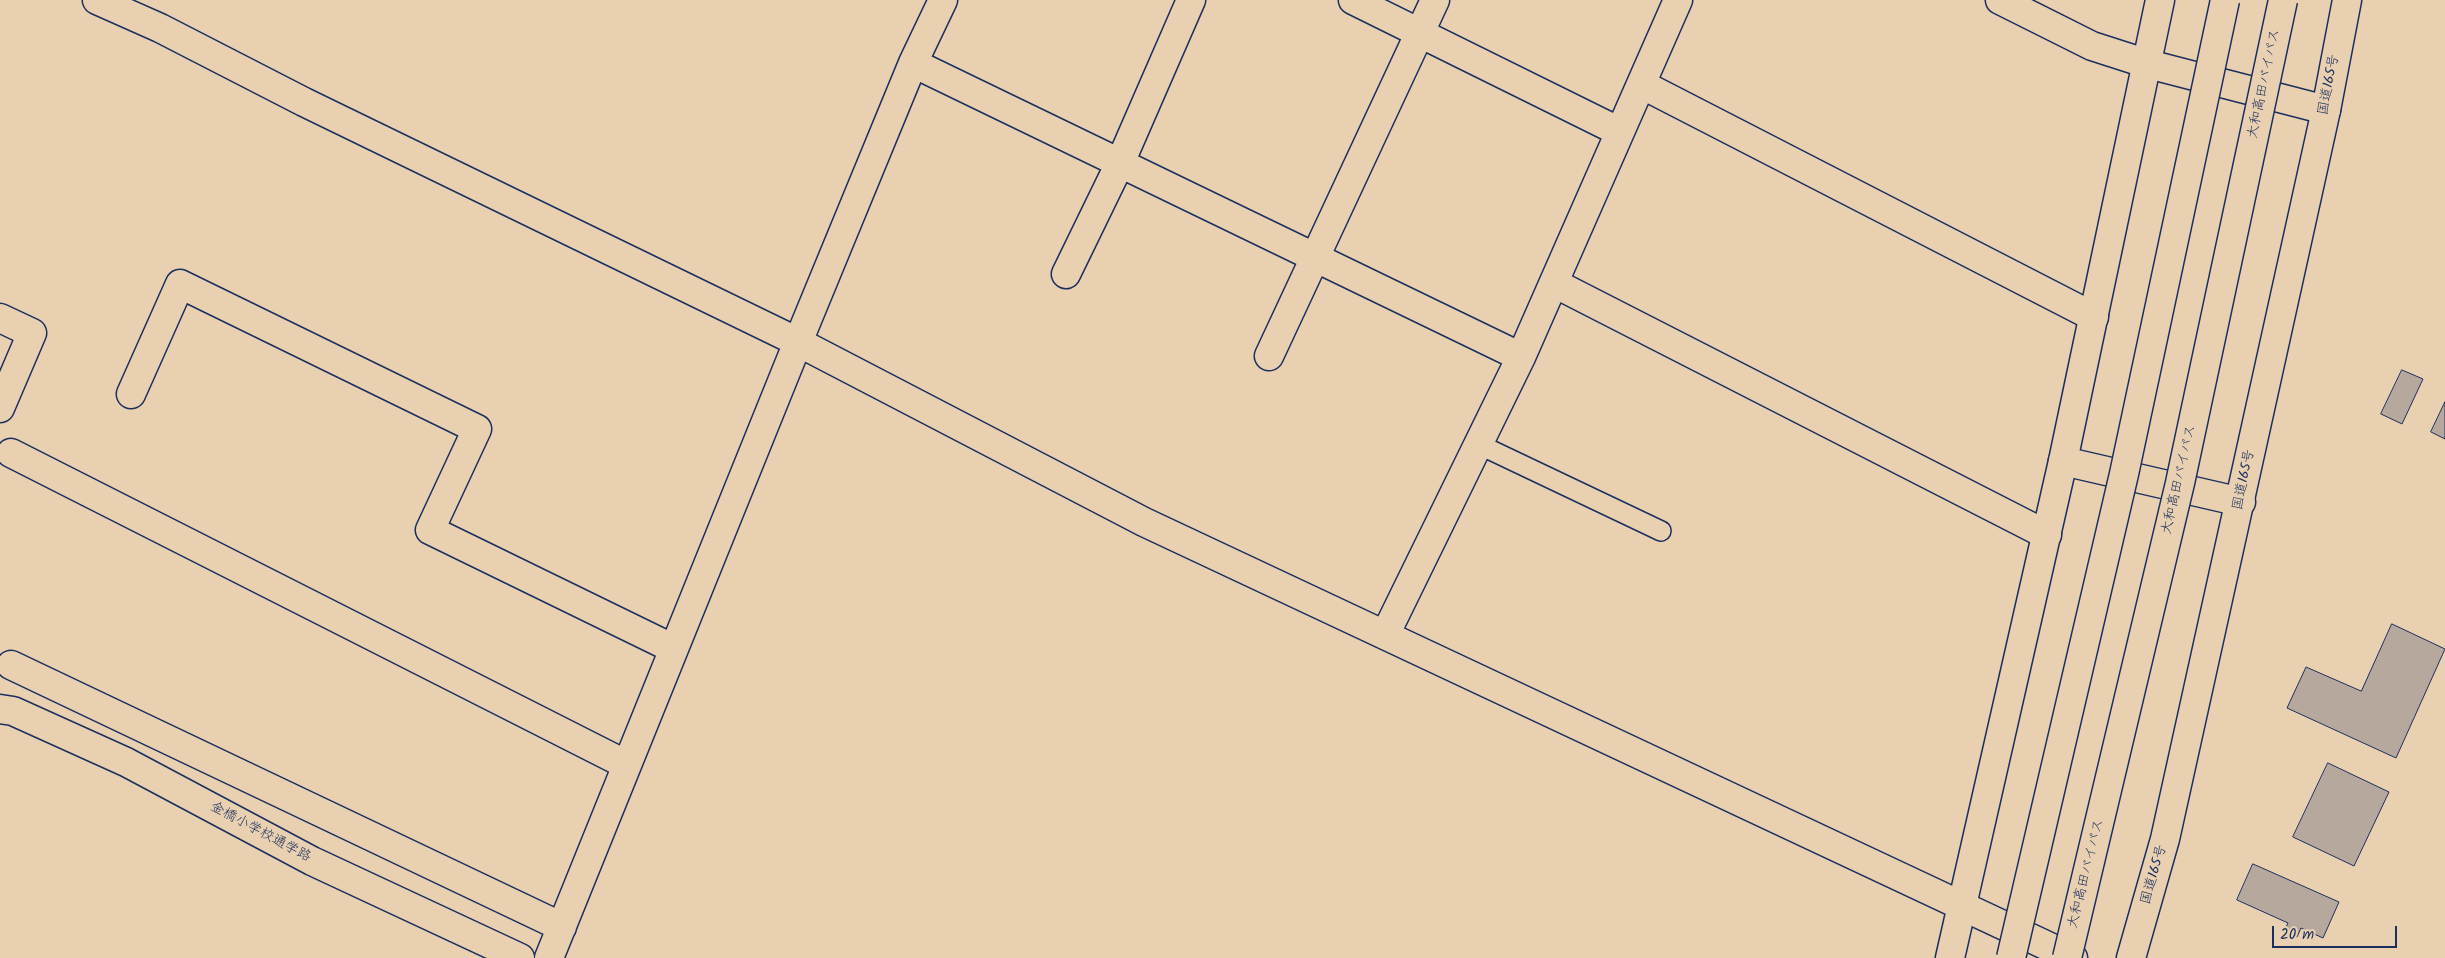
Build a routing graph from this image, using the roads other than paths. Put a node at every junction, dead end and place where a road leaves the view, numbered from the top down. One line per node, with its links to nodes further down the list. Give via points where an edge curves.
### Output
1 (97, 0): 24 (main road)
2 (943, 0): 13 (main road)
3 (1191, 0): 18 (main road)
4 (1353, 0): 12 (main road)
5 (1435, 0): 12 (main road)
6 (1678, 0): 15 (main road)
7 (2000, 0): 14 (main road, via 2092,46)
8 (2160, 0): 14 (main road)
9 (2225, 0): 45 (main road, bridge, via 2122,483)
10 (2283, 0): 46 (main road, 大和高田バイパス, bridge, via 2180,483)
11 (2347, 0): 16 (main road, 国道165号)
12 (1420, 33): 17 (main road); 19 (main road)
13 (913, 63): 18 (main road); 24 (main road)
14 (2148, 64): 16 (main road); 22 (main road)
15 (1641, 84): 17 (main road); 22 (main road)
16 (2326, 110): 32 (main road, 国道165号)
17 (1620, 132): 21 (main road)
18 (1120, 163): 19 (main road); 20 (main road)
19 (1315, 258): 25 (main road); 26 (main road)
20 (1066, 274)
21 (1554, 283): 26 (main road); 34 (main road)
22 (2094, 317): 31 (main road)
23 (0, 318): 28 (main road, via 32,333)
24 (798, 342): 35 (main road, via 1144,522); 36 (main road)
25 (1269, 356)
26 (1521, 357): 29 (main road)
27 (131, 394): 36 (main road, via 180,284 477,429 430,530)
28 (0, 408)
29 (1478, 444): 33 (lane); 35 (main road)
30 (11, 453): 39 (main road)
31 (2064, 461): 32 (main road); 34 (main road)
32 (2240, 502): 48 (main road, 国道165号, via 2165,839)
33 (1661, 531)
34 (2047, 535): 40 (main road)
35 (1385, 635): 40 (main road)
36 (674, 649): 39 (main road)
37 (11, 665): 41 (main road)
38 (0, 709): 42 (main road, 金橋小学校通学路, via 13,711 126,762 312,861)
39 (627, 765): 41 (main road)
40 (1963, 906): 44 (main road); 47 (main road)
41 (562, 927): 43 (main road)
42 (520, 958)
43 (549, 958)
44 (1950, 958)
45 (2011, 958)
46 (2067, 958)
47 (2073, 958)
48 (2131, 958)

